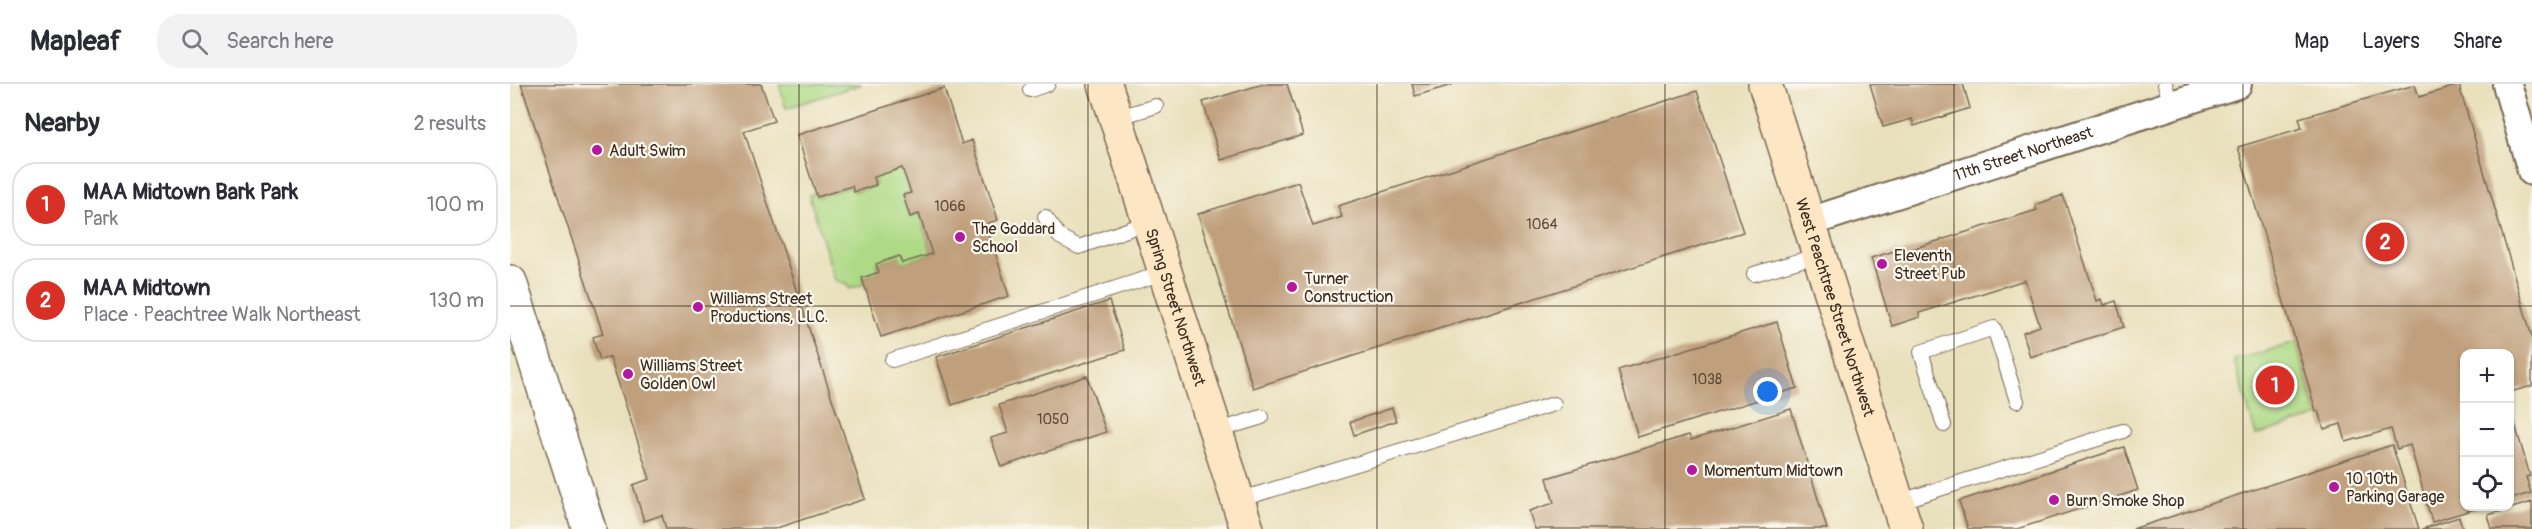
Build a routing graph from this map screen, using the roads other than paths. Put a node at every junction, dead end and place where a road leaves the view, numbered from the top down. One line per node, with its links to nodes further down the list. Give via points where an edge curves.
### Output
1 (1048, 84): 6 (lane)
2 (1105, 84): 9 (main road, Spring Street Northwest)
3 (1765, 84): 13 (main road, West Peachtree Street Northwest)
4 (2236, 84): 7 (street, 11th Street Northeast)
5 (2507, 84): 10 (street)
6 (1030, 90)
7 (2168, 94): 13 (street, 11th Street Northeast)
8 (1156, 106): 9 (lane)
9 (1116, 118): 12 (main road, Spring Street Northwest)
10 (2532, 171)
11 (1045, 217): 12 (lane, via 1060,237 1079,247)
12 (1149, 221): 15 (main road, Spring Street Northwest)
13 (1809, 222): 14 (main road, West Peachtree Street Northwest)
14 (1819, 255): 16 (lane); 26 (main road, West Peachtree Street Northwest)
15 (1166, 272): 18 (lane); 23 (main road, Spring Street Northwest)
16 (1755, 274)
17 (510, 282): 27 (street)
18 (892, 360)
19 (2017, 401): 22 (lane, via 1994,328 1921,352)
20 (1554, 404): 25 (lane)
21 (1262, 417): 23 (lane)
22 (1944, 425)
23 (1216, 431): 25 (main road, Spring Street Northwest)
24 (2123, 431): 26 (lane)
25 (1242, 515)
26 (1902, 516)
27 (590, 529)

